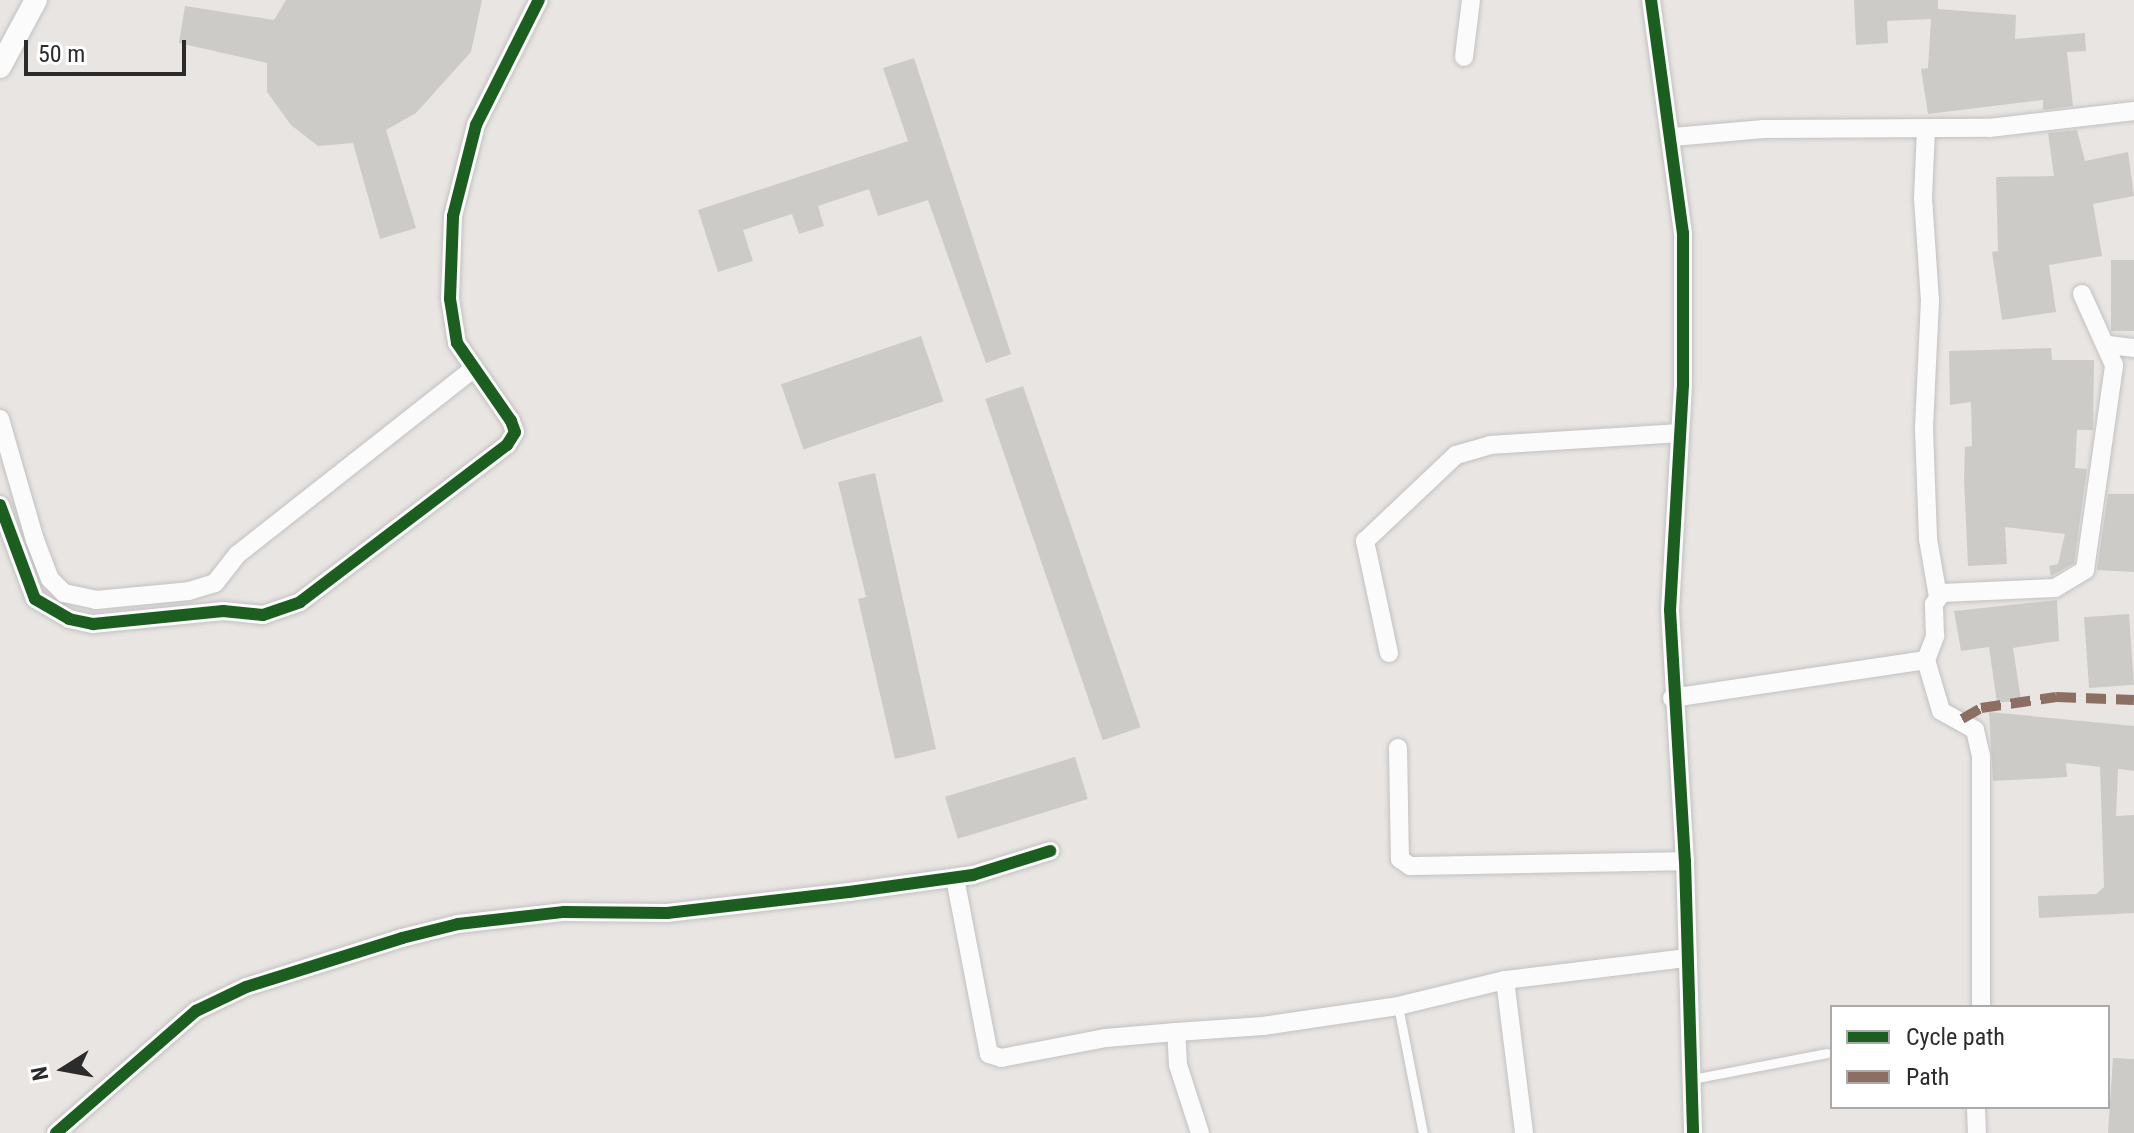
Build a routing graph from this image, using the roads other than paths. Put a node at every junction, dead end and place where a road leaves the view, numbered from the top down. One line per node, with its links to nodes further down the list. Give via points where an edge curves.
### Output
1 (36, 0): 6 (street)
2 (539, 0): 13 (street, via 476,125 457,187 450,299 457,343)
3 (1471, 0): 5 (street)
4 (1651, 0): 9 (street)
5 (1464, 57)
6 (0, 67)
7 (2134, 111): 8 (street)
8 (1926, 129): 9 (street, via 1764,129); 17 (street, via 1923,198 1930,300 1924,429 1928,539)
9 (1673, 137): 15 (street, via 1683,233)
10 (2082, 294): 11 (street)
11 (2109, 345): 12 (street); 17 (street, via 2114,365 2111,412 2085,570 2055,588 1974,588)
12 (2134, 348)
13 (474, 368): 14 (street, via 238,554 215,583 189,591 96,600 64,593 50,579 35,540); 16 (street, via 515,432 507,445 300,602 263,615 223,611 93,624 69,619 35,599)
14 (0, 419)
15 (1680, 433): 18 (street, via 1490,445 1456,455 1365,541); 20 (street, via 1670,610)
16 (0, 505)
17 (1938, 597): 19 (street, via 1932,650)
18 (1389, 653)
19 (1926, 660): 20 (street); 27 (street, via 1941,711 1975,730 1981,756)
20 (1672, 698): 23 (street)
21 (1398, 748): 23 (street, via 1400,859 1410,866)
22 (1050, 851): 24 (street)
23 (1685, 861): 25 (street)
24 (955, 878): 29 (street, via 989,1054 1001,1058 1074,1043); 33 (street, via 734,907 564,912 473,922 402,938 246,987 196,1011)
25 (1687, 958): 26 (street); 31 (street)
26 (1505, 980): 28 (street); 36 (street)
27 (1981, 1005)
28 (1398, 1006): 29 (street, via 1263,1026); 35 (lane)
29 (1176, 1032): 34 (street, via 1178,1065)
30 (1827, 1053): 31 (lane)
31 (1692, 1079): 37 (street)
32 (1976, 1109): 38 (street)
33 (56, 1133)
34 (1200, 1133)
35 (1423, 1133)
36 (1524, 1133)
37 (1693, 1133)
38 (1977, 1133)

